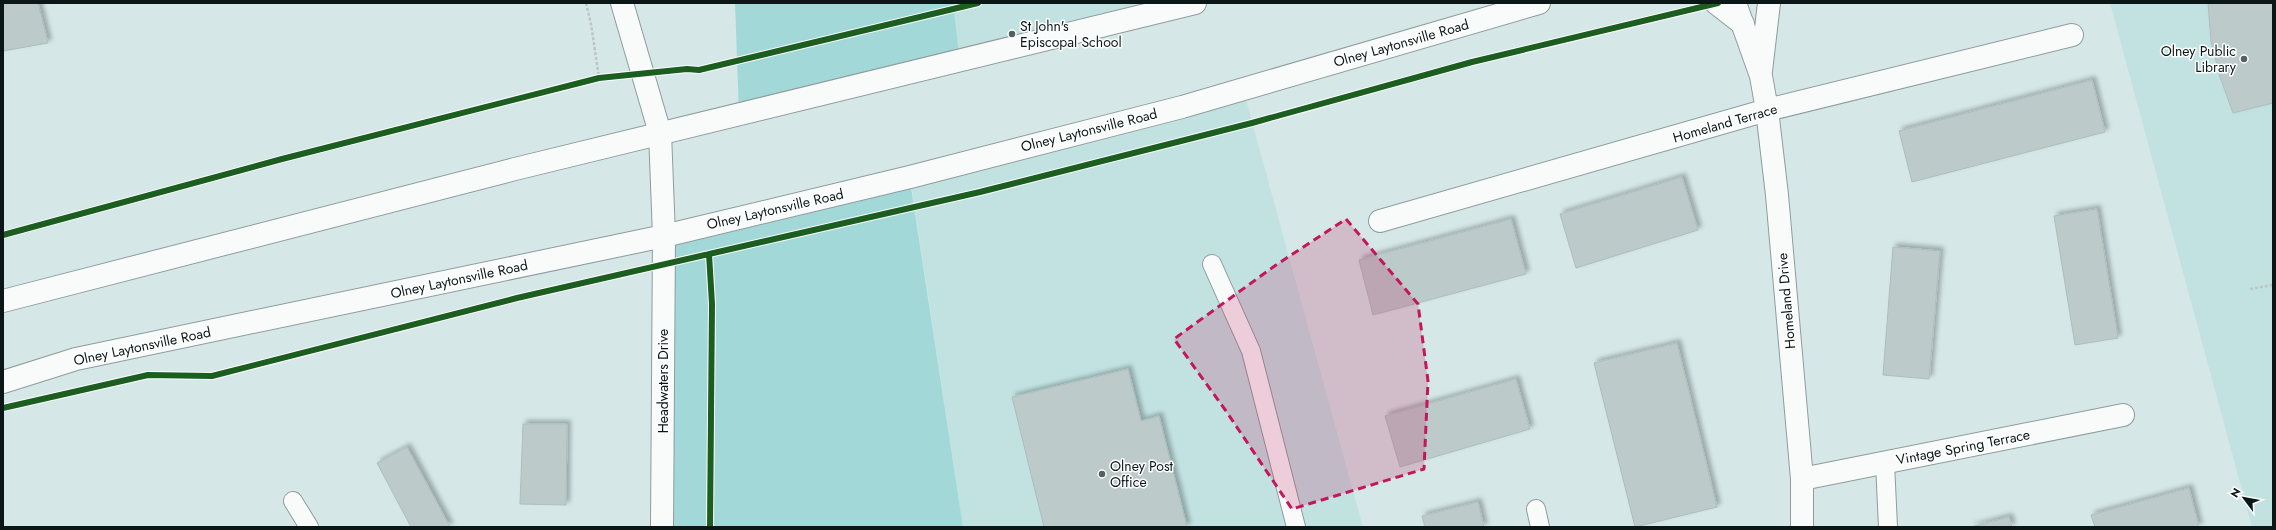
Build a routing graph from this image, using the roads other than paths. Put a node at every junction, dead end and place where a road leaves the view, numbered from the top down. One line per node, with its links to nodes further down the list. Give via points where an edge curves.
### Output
1 (622, 3): 11 (main road, Headwaters Drive)
2 (1195, 3): 11 (main road)
3 (1539, 3): 13 (main road, Olney Laytonsville Road, via 1182,107 910,177)
4 (1716, 3): 7 (main road)
5 (1735, 3): 7 (main road, Homeland Drive)
6 (1769, 3): 9 (main road, Homeland Drive)
7 (1743, 24): 9 (main road, Homeland Drive)
8 (2072, 35): 10 (main road, Homeland Terrace)
9 (1761, 76): 10 (main road, Homeland Drive)
10 (1767, 110): 12 (main road, Homeland Terrace); 19 (main road, Homeland Drive)
11 (660, 133): 13 (main road, Headwaters Drive); 15 (main road)
12 (1380, 221)
13 (664, 236): 16 (main road, Olney Laytonsville Road, via 76,359); 23 (main road, Headwaters Drive)
14 (1212, 264): 24 (lane, via 1251,351)
15 (3, 301)
16 (3, 382)
17 (2123, 415): 18 (main road, Vintage Spring Terrace)
18 (1885, 463): 19 (main road, Vintage Spring Terrace); 27 (lane)
19 (1802, 479): 26 (main road, Homeland Drive)
20 (293, 501): 22 (lane)
21 (1536, 509): 25 (lane)
22 (309, 527)
23 (662, 527)
24 (1296, 527)
25 (1540, 527)
26 (1802, 527)
27 (1888, 527)

